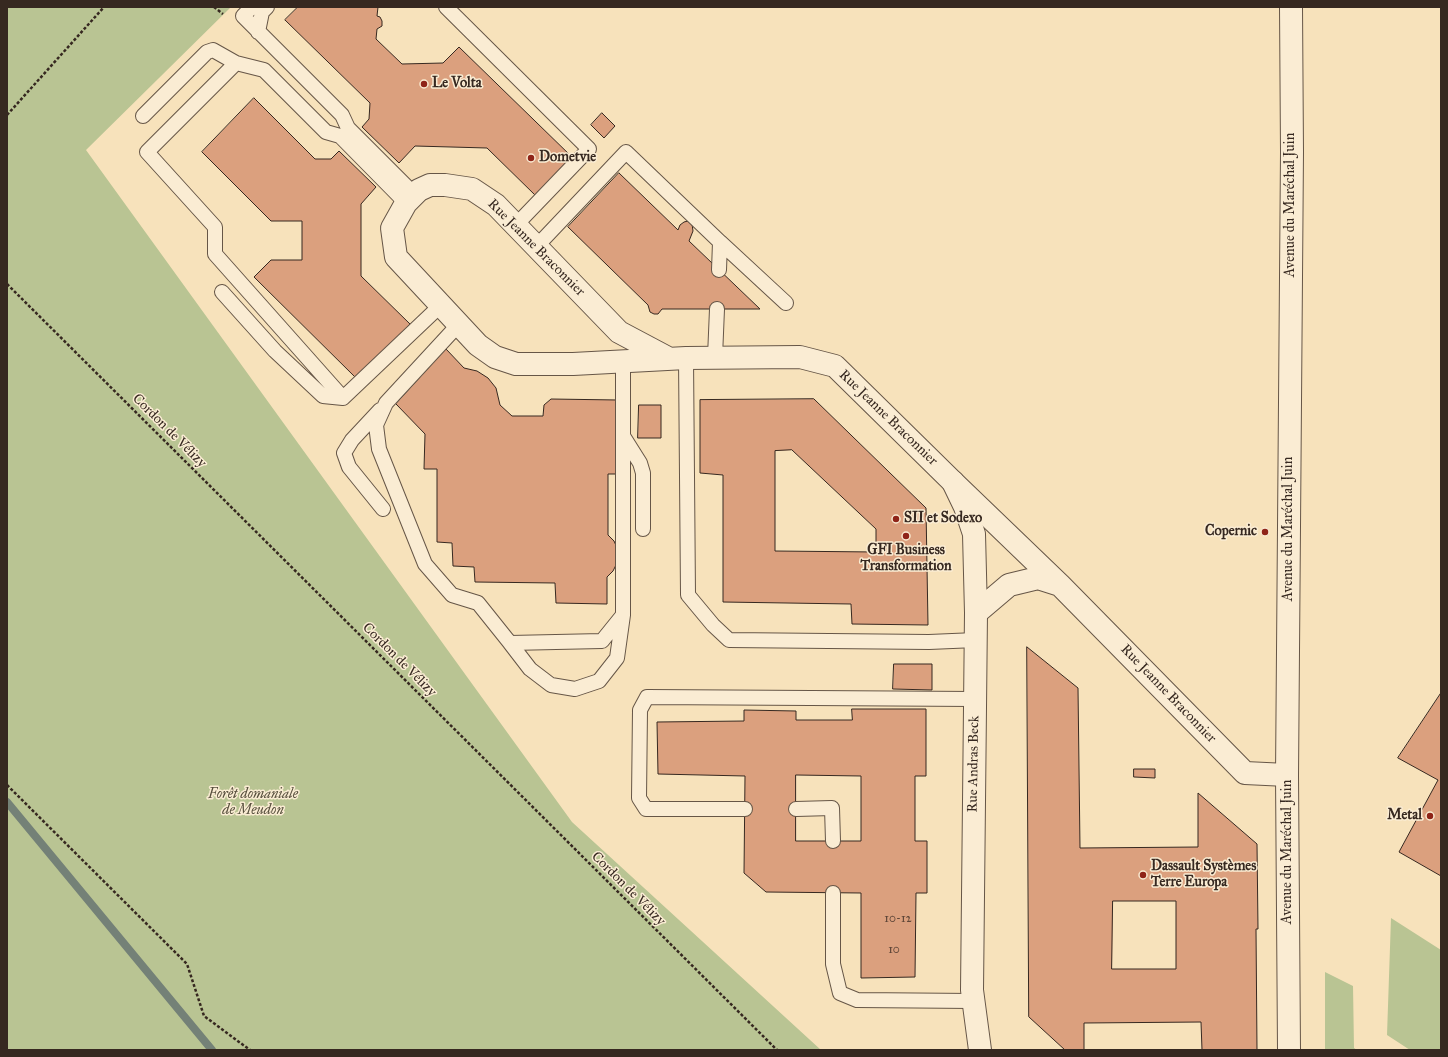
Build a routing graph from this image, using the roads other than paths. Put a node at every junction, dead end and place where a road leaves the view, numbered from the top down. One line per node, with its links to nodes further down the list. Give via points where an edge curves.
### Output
1 (252, 7): 5 (lane, via 243,16)
2 (267, 7): 5 (lane, via 262,12)
3 (446, 7): 9 (lane, via 589,149)
4 (1291, 7): 33 (street, Avenue du Maréchal Juin)
5 (258, 32): 8 (lane, via 342,115 348,128)
6 (236, 63): 7 (lane, via 217,51 207,52); 8 (lane, via 264,70 326,132 340,136); 21 (lane, via 147,152 215,227 215,254)
7 (142, 116)
8 (410, 198): 9 (street, Rue Jeanne Braconnier, via 430,185 472,189 496,205); 15 (street, Rue Jeanne Braconnier, via 392,228 396,257)
9 (515, 226): 11 (street, Rue Jeanne Braconnier)
10 (720, 242): 11 (lane, via 626,152); 12 (lane); 14 (lane)
11 (536, 247): 19 (street, Rue Jeanne Braconnier, via 619,332)
12 (719, 270)
13 (222, 292): 21 (lane, via 275,351 323,396)
14 (786, 303)
15 (441, 304): 17 (street, Rue Jeanne Braconnier); 21 (lane)
16 (717, 309): 18 (lane)
17 (459, 324): 20 (street, Rue Jeanne Braconnier, via 478,345 495,357 516,364); 22 (lane)
18 (715, 357): 19 (street, Rue Jeanne Braconnier); 24 (street, Rue Jeanne Braconnier, via 800,357 835,366)
19 (677, 358): 20 (street, Rue Jeanne Braconnier); 30 (lane, via 688,595 713,625 729,640)
20 (623, 361): 23 (lane)
21 (343, 398)
22 (386, 403): 25 (lane, via 352,440 344,453 349,467); 31 (lane, via 376,425 379,449 425,564 452,595 478,603)
23 (623, 436): 26 (lane, via 643,473); 29 (lane)
24 (953, 482): 27 (street, Rue Jeanne Braconnier); 28 (street, Rue Andras Beck, via 965,506 974,534)
25 (384, 509)
26 (643, 529)
27 (1061, 586): 28 (street, Rue Jeanne Braconnier, via 1038,578 1009,585); 33 (street, Rue Jeanne Braconnier, via 1245,773)
28 (976, 613): 30 (street, Rue Andras Beck)
29 (623, 615): 31 (lane, via 602,641); 31 (lane, via 617,658 599,681 575,689 551,685 530,669)
30 (976, 640): 32 (street, Rue Andras Beck)
31 (510, 643)
32 (975, 699): 34 (lane, via 648,698 640,710 639,798 646,809); 38 (street, Rue Andras Beck)
33 (1287, 775): 40 (street, Avenue du Maréchal Juin)
34 (744, 809)
35 (796, 809): 36 (lane, via 832,808)
36 (833, 841)
37 (833, 892): 38 (lane, via 833,964 840,993 857,1000)
38 (973, 1001): 39 (street, Rue Andras Beck)
39 (980, 1050)
40 (1289, 1050)

